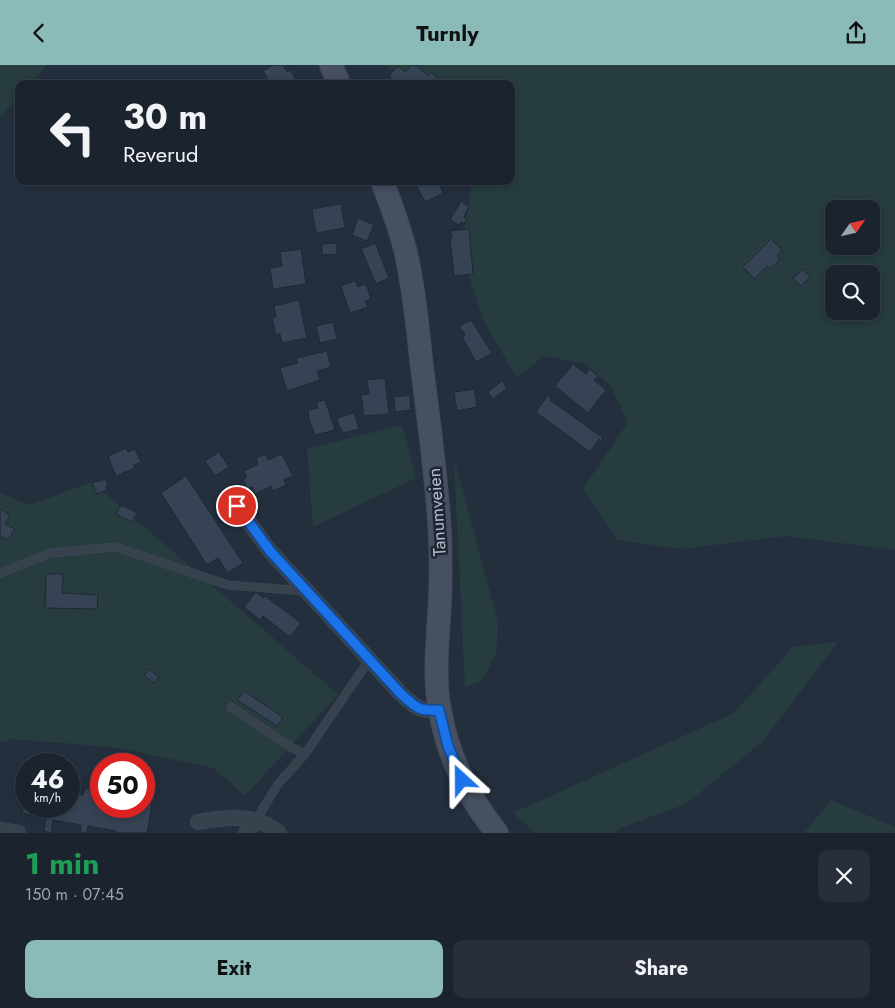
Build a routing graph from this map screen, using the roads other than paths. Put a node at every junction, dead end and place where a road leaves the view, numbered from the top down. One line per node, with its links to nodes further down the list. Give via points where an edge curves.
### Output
1 (331, 65): 2 (main road)
2 (337, 80)
3 (384, 185): 9 (main road, Tanumveien, via 396,216 411,282 434,467 441,563)
4 (237, 506): 6 (street)
5 (0, 573): 6 (lane, via 51,553 116,547 228,585)
6 (305, 591): 7 (street)
7 (369, 660): 9 (street, via 413,705 422,711); 10 (lane)
8 (231, 707): 10 (lane)
9 (439, 710): 15 (main road, Tanumveien, via 457,770)
10 (305, 754): 11 (lane, via 278,784)
11 (256, 821): 12 (street, via 230,817); 13 (street); 14 (street)
12 (198, 822)
13 (246, 833)
14 (279, 833)
15 (497, 833)

